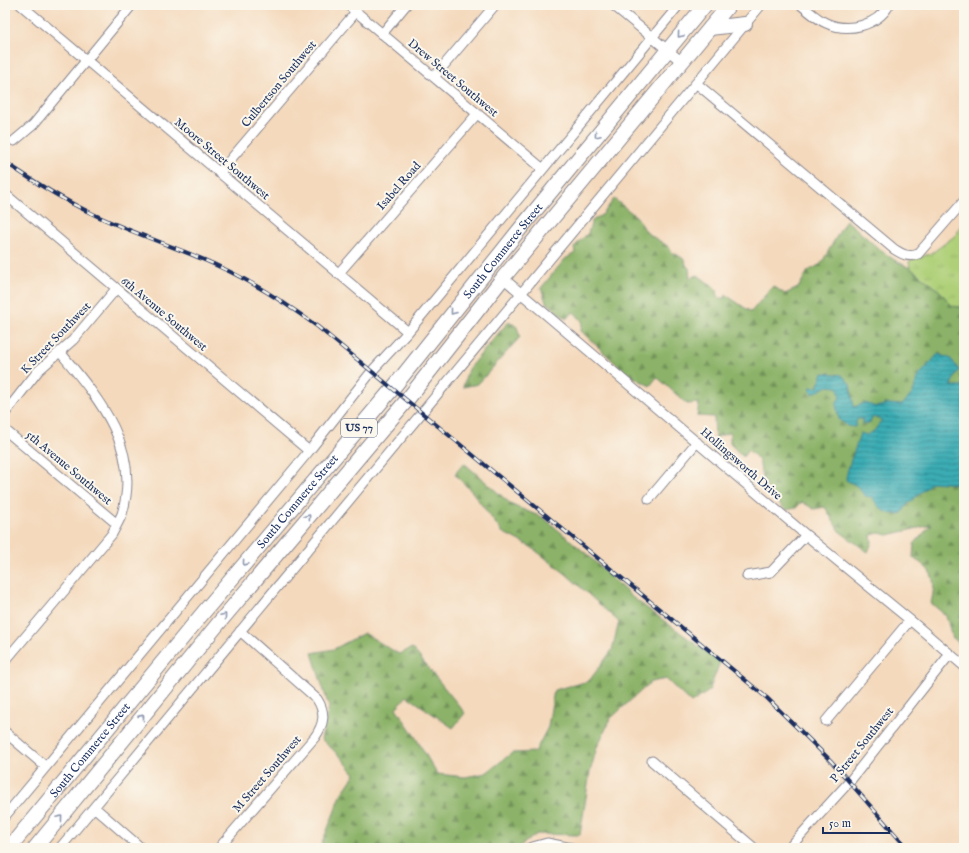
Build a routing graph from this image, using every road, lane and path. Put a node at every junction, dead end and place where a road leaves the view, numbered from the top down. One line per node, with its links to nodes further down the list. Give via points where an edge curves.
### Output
1 (21, 5): 13 (street, Moore Street Southwest)
2 (132, 5): 20 (street)
3 (348, 5): 14 (street, Drew Street Southwest)
4 (406, 5): 17 (street)
5 (495, 5): 22 (street)
6 (614, 5): 18 (street)
7 (679, 5): 18 (street)
8 (705, 5): 19 (main road, South Commerce Street / US 77, one-way to 19)
9 (729, 5): 16 (main road, South Commerce Street / US 77)
10 (761, 5): 15 (street)
11 (801, 5): 12 (street, via 826,23 849,27 873,21 886,11)
12 (889, 5)
13 (32, 8): 20 (street, Moore Street Southwest)
14 (356, 12): 17 (street, Drew Street Southwest); 27 (street, Culbertson Southwest)
15 (745, 24): 16 (main road); 23 (street)
16 (710, 28): 21 (main road, South Commerce Street / US 77)
17 (382, 34): 22 (street, Drew Street Southwest)
18 (652, 38): 19 (street); 26 (street)
19 (668, 50): 21 (street); 30 (main road, South Commerce Street / US 77, one-way to 30)
20 (88, 61): 25 (street, via 33,125); 27 (street, Moore Street Southwest)
21 (682, 62): 32 (main road, South Commerce Street / US 77)
22 (434, 77): 24 (street, Drew Street Southwest)
23 (696, 83): 29 (street, via 894,249 909,257 918,254); 34 (street)
24 (477, 114): 26 (street, Drew Street Southwest); 31 (street, Isabel Road)
25 (14, 141)
26 (543, 169): 35 (street)
27 (219, 173): 31 (street, Moore Street Southwest)
28 (5, 194): 33 (street, 6th Avenue Southwest)
29 (964, 200)
30 (520, 229): 32 (main road, via 517,244 501,272); 57 (main road, South Commerce Street / US 77, one-way to 57, via 393,388)
31 (338, 274): 35 (street, Moore Street Southwest)
32 (503, 278): 34 (street, Hollingsworth Drive); 58 (main road, South Commerce Street / US 77, one-way to 32, via 218,624 407,400)
33 (116, 289): 36 (street, K Street Southwest, via 89,324); 41 (street, 6th Avenue Southwest)
34 (521, 293): 40 (street, Hollingsworth Drive); 47 (street)
35 (408, 332): 41 (street, via 372,371)
36 (60, 352): 37 (street, K Street Southwest); 43 (street, via 98,399 121,443 126,485 122,514)
37 (9, 400): 38 (street, K Street Southwest)
38 (5, 413)
39 (5, 430): 43 (street, 5th Avenue Southwest)
40 (697, 442): 42 (street); 44 (street, Hollingsworth Drive)
41 (308, 451): 54 (street)
42 (649, 499)
43 (117, 524): 49 (street, via 112,534)
44 (806, 535): 45 (street, via 771,572); 46 (street, Hollingsworth Drive)
45 (747, 576)
46 (910, 620): 48 (street, Hollingsworth Drive); 51 (street)
47 (240, 631): 55 (street); 61 (street, M Street Southwest, via 312,694 323,710 321,726 315,737)
48 (950, 654): 50 (street, Hollingsworth Drive); 65 (street, P Street Southwest, via 850,781)
49 (5, 661)
50 (964, 666)
51 (826, 721)
52 (5, 732): 54 (street)
53 (652, 761): 64 (street)
54 (46, 767): 56 (street)
55 (94, 807): 59 (street); 60 (street)
56 (5, 816)
57 (9, 848)
58 (35, 848)
59 (60, 848)
60 (141, 848)
61 (219, 848)
62 (529, 848): 63 (street, via 552,843)
63 (572, 848)
64 (754, 848)
65 (789, 848)

